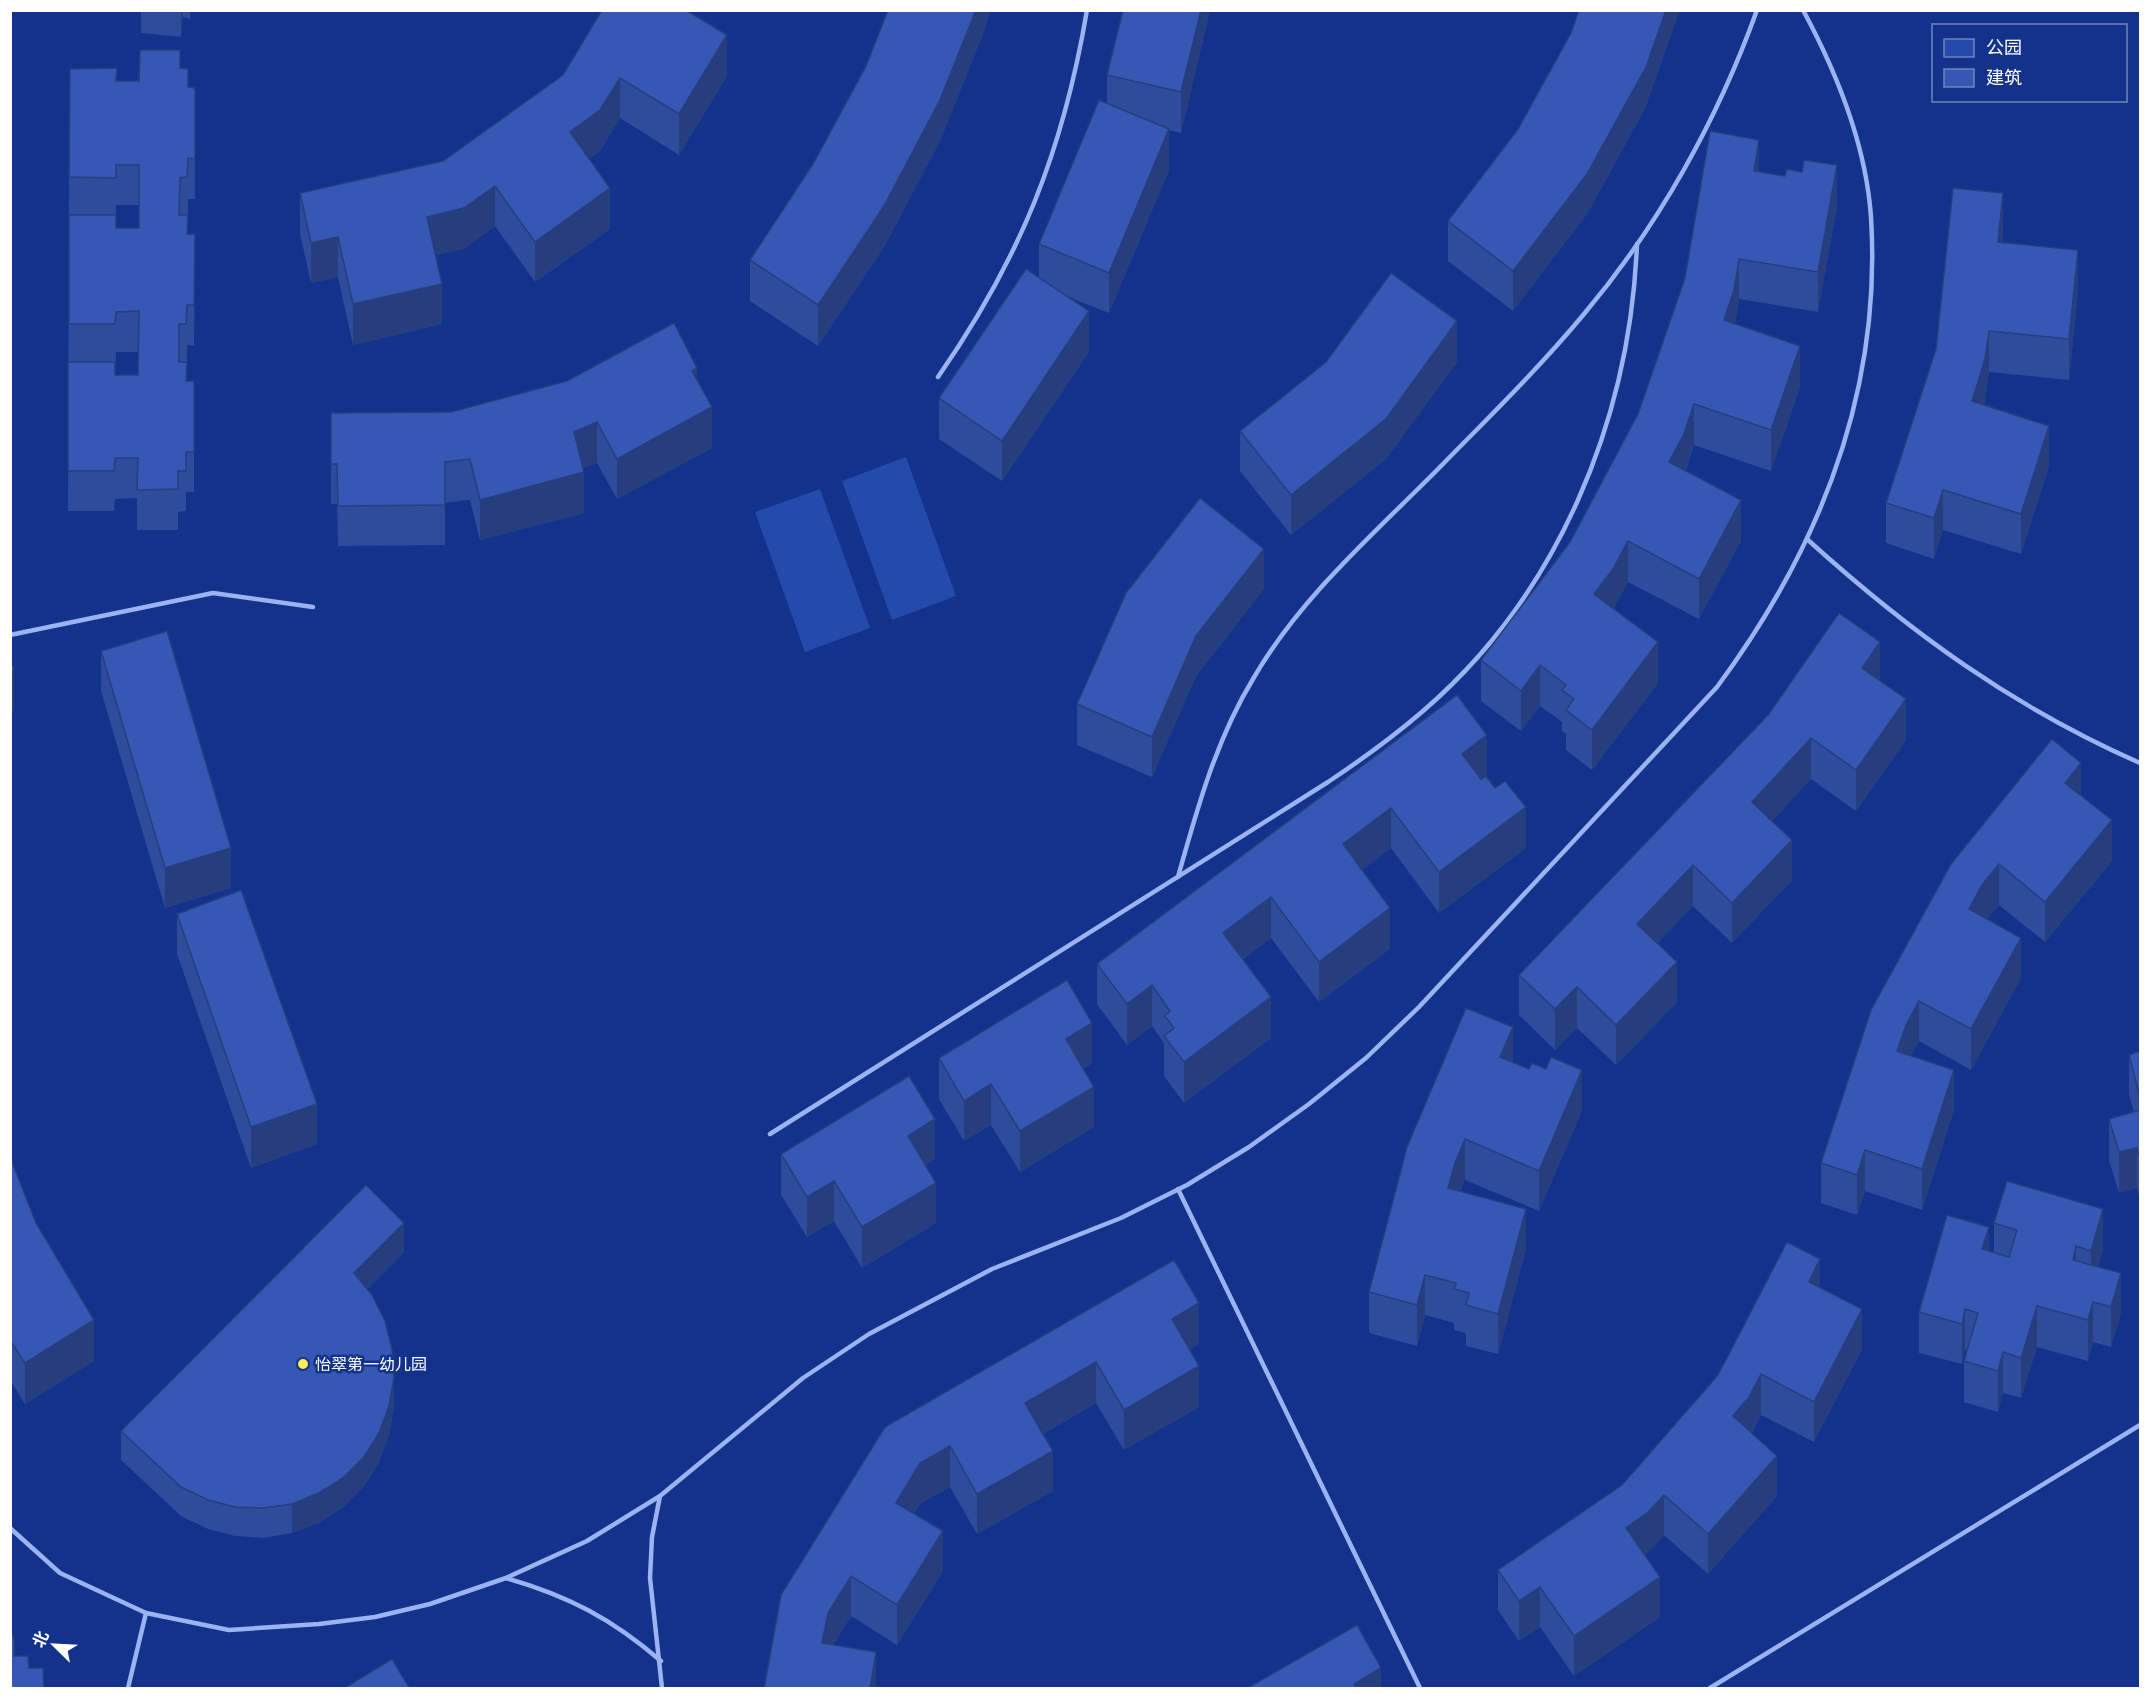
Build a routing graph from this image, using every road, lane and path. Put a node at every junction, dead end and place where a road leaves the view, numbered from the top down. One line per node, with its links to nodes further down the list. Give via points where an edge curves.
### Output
1 (1086, 10): 5 (lane, via 1065,116 1026,226 971,330)
2 (1757, 10): 4 (lane, via 1716,109)
3 (1803, 10): 6 (lane, via 1844,99 1871,216 1866,342 1855,405 1837,466)
4 (1637, 244): 10 (lane, via 1586,312 1530,375 1315,593 1253,679 1207,775); 10 (lane, via 1627,347 1614,406 1594,465 1569,520 1506,622 1442,694 1378,748)
5 (938, 377)
6 (1808, 540): 9 (lane, via 1875,601 1947,655 2024,705); 12 (lane, via 1755,636 1717,687 1419,1007 1366,1058 1309,1104)
7 (313, 607): 8 (lane, via 213,593)
8 (10, 634)
9 (2140, 763)
10 (1178, 877): 11 (lane)
11 (770, 1134)
12 (1178, 1189): 14 (lane, via 1121,1218 992,1269 869,1334 803,1378); 21 (lane)
13 (2140, 1425): 22 (lane)
14 (660, 1496): 16 (lane, via 587,1541); 18 (lane, via 650,1578)
15 (10, 1528): 17 (lane, via 60,1573)
16 (506, 1578): 17 (lane, via 430,1604 375,1617 319,1624 229,1630); 18 (lane, via 548,1590 587,1608 626,1632)
17 (146, 1613): 19 (lane)
18 (661, 1661): 20 (lane)
19 (128, 1689)
20 (662, 1689)
21 (1420, 1689)
22 (1710, 1689)

